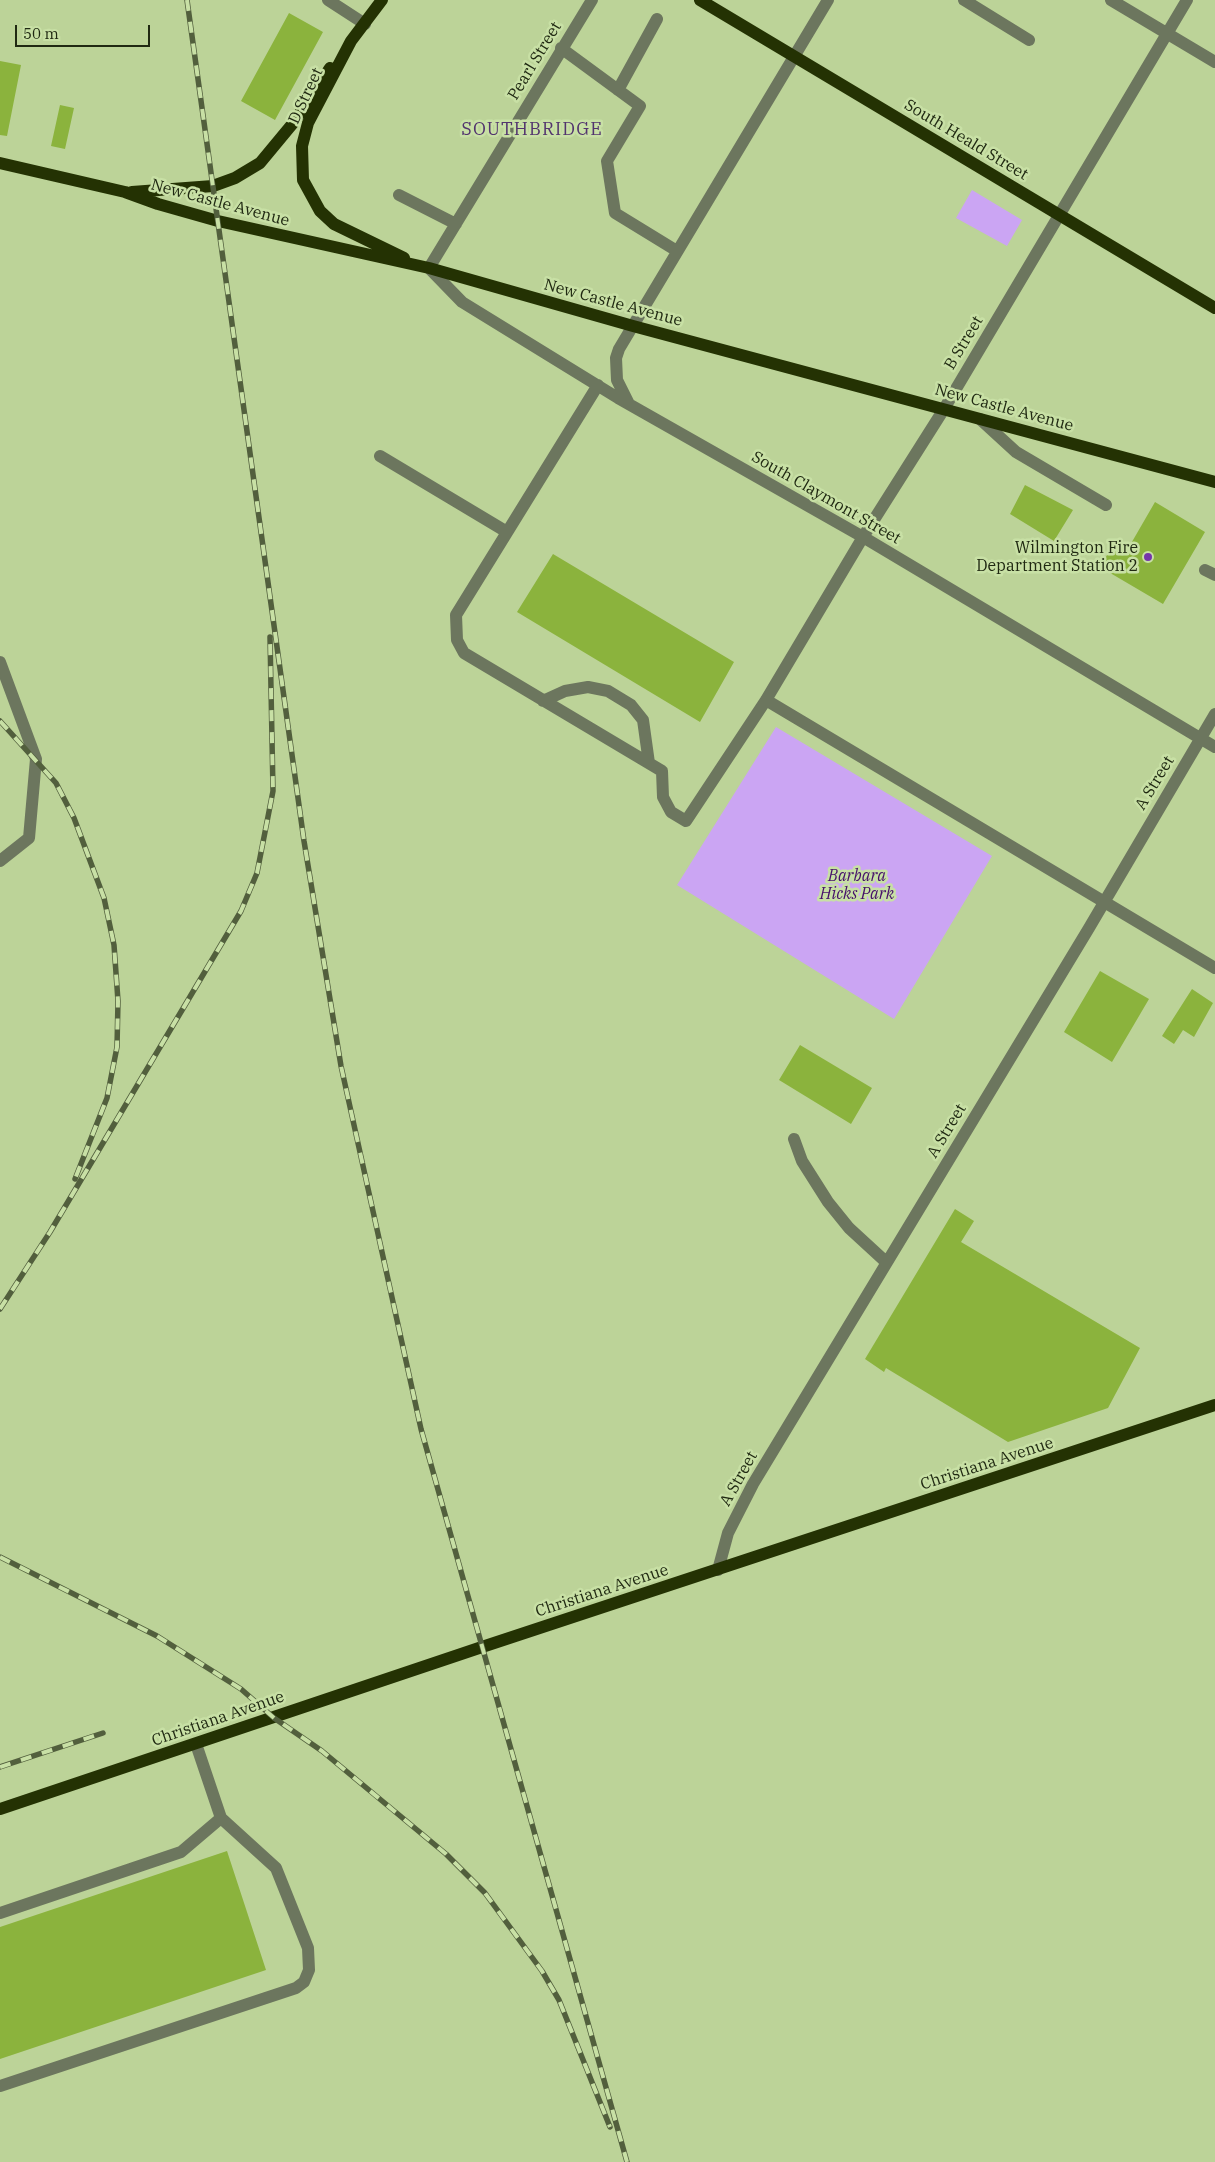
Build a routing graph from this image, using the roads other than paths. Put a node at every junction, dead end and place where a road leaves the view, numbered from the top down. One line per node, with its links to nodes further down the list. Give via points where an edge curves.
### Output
1 (328, 0): 11 (street)
2 (382, 0): 11 (main road, D Street)
3 (592, 0): 15 (street, Pearl Street)
4 (700, 0): 16 (main road, South Heald Street)
5 (828, 0): 16 (street)
6 (964, 0): 9 (street)
7 (1111, 0): 12 (street)
8 (1187, 0): 12 (street, B Street)
9 (979, 4): 13 (street)
10 (657, 19): 18 (street)
11 (365, 24): 14 (main road, D Street)
12 (1168, 34): 17 (street); 22 (street, B Street)
13 (1029, 40)
14 (351, 41): 20 (main road, via 294,122 260,163 213,186); 25 (main road, D Street, via 308,123 302,146 303,180 320,211 334,224)
15 (561, 48): 18 (street); 23 (street, Pearl Street)
16 (794, 57): 22 (main road, South Heald Street); 24 (street)
17 (1215, 62)
18 (618, 90): 24 (street, via 640,106 608,162 615,213)
19 (0, 163): 20 (main road, New Castle Avenue)
20 (125, 192): 25 (main road, New Castle Avenue, via 218,221)
21 (399, 195): 23 (street)
22 (1060, 215): 26 (main road, South Heald Street); 30 (street, B Street)
23 (456, 224): 25 (street, Pearl Street)
24 (677, 251): 27 (street)
25 (429, 268): 27 (main road, New Castle Avenue); 28 (street, South Claymont Street, via 462,302)
26 (1215, 308)
27 (633, 326): 29 (street, via 616,358 617,380); 30 (main road, New Castle Avenue)
28 (598, 385): 29 (street, South Claymont Street); 35 (street)
29 (629, 404): 36 (street, South Claymont Street)
30 (944, 408): 31 (main road, New Castle Avenue); 36 (street, B Street)
31 (980, 418): 33 (main road, New Castle Avenue); 34 (street, via 1016,452)
32 (380, 456): 35 (street)
33 (1215, 482)
34 (1106, 505)
35 (507, 532): 39 (street, via 456,615 457,640 464,653)
36 (863, 537): 38 (street, B Street); 41 (street, South Claymont Street)
37 (0, 662): 44 (street, via 36,759 29,838)
38 (766, 700): 43 (street, B Street, via 686,821 671,812 663,797 662,771); 45 (street)
39 (543, 701): 43 (street); 43 (street, via 565,691 588,687 608,690 631,705 643,720)
40 (1215, 714): 41 (street, A Street)
41 (1200, 738): 42 (street, South Claymont Street); 45 (street, A Street)
42 (1215, 747)
43 (649, 763)
44 (0, 860)
45 (1103, 902): 46 (street); 48 (street, A Street)
46 (1215, 968)
47 (794, 1140): 48 (street, via 802,1161 828,1202 849,1228)
48 (886, 1262): 50 (street, A Street, via 753,1484 728,1534)
49 (1215, 1405): 50 (main road, Christiana Avenue)
50 (718, 1570): 51 (main road, Christiana Avenue)
51 (196, 1744): 52 (main road, Christiana Avenue); 53 (street)
52 (0, 1809)
53 (222, 1818): 54 (street, via 181,1852); 55 (street, via 276,1868 308,1948 308,1970 304,1982 296,1988)
54 (0, 1913)
55 (0, 2086)

